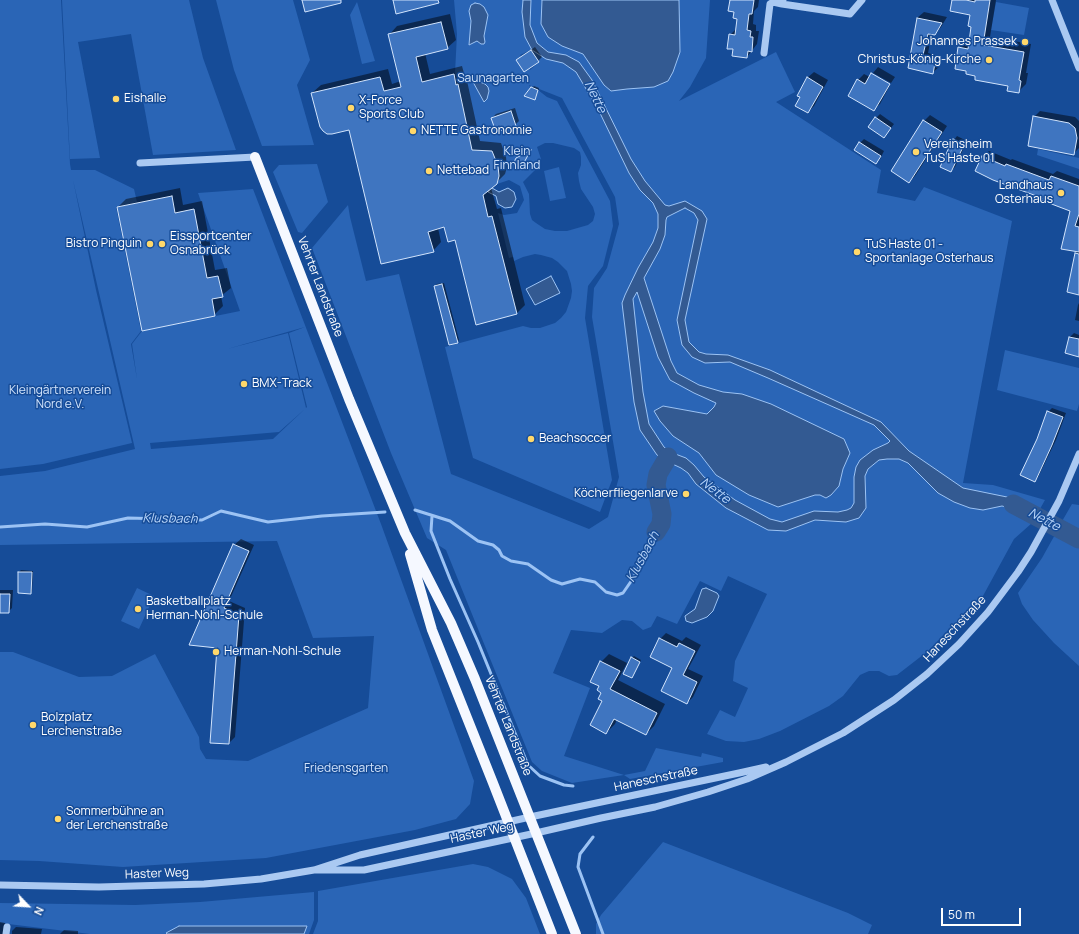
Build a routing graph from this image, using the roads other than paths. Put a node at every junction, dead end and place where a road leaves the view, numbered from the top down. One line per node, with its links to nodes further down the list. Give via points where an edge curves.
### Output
1 (862, 0): 3 (street, via 850,14)
2 (1052, 0): 5 (street)
3 (782, 2): 4 (street, via 770,4)
4 (764, 53)
5 (1079, 68)
6 (255, 157): 7 (street, Vehrter Landstraße); 9 (main road, Vehrter Landstraße, via 349,400)
7 (140, 163)
8 (1079, 454): 10 (street, Haneschstraße, via 1052,514 1031,552 988,612 959,644 894,700 843,733)
9 (405, 533): 11 (main road, Vehrter Landstraße, via 451,623); 12 (main road, Vehrter Landstraße, via 432,630)
10 (786, 762): 11 (street, Haneschstraße); 13 (street, Haneschstraße, via 748,779 663,805)
11 (530, 817): 12 (street, Haster Weg); 13 (main road, Vehrter Landstraße)
12 (508, 822): 14 (main road, Vehrter Landstraße); 15 (street, Haster Weg, via 360,855)
13 (536, 833): 14 (street, Haster Weg); 18 (main road, Vehrter Landstraße)
14 (514, 837): 15 (street, Haster Weg, via 364,870); 17 (main road, Vehrter Landstraße)
15 (314, 870): 16 (street, Haster Weg, via 261,879 204,884 99,887)
16 (0, 885)
17 (552, 934)
18 (576, 934)

